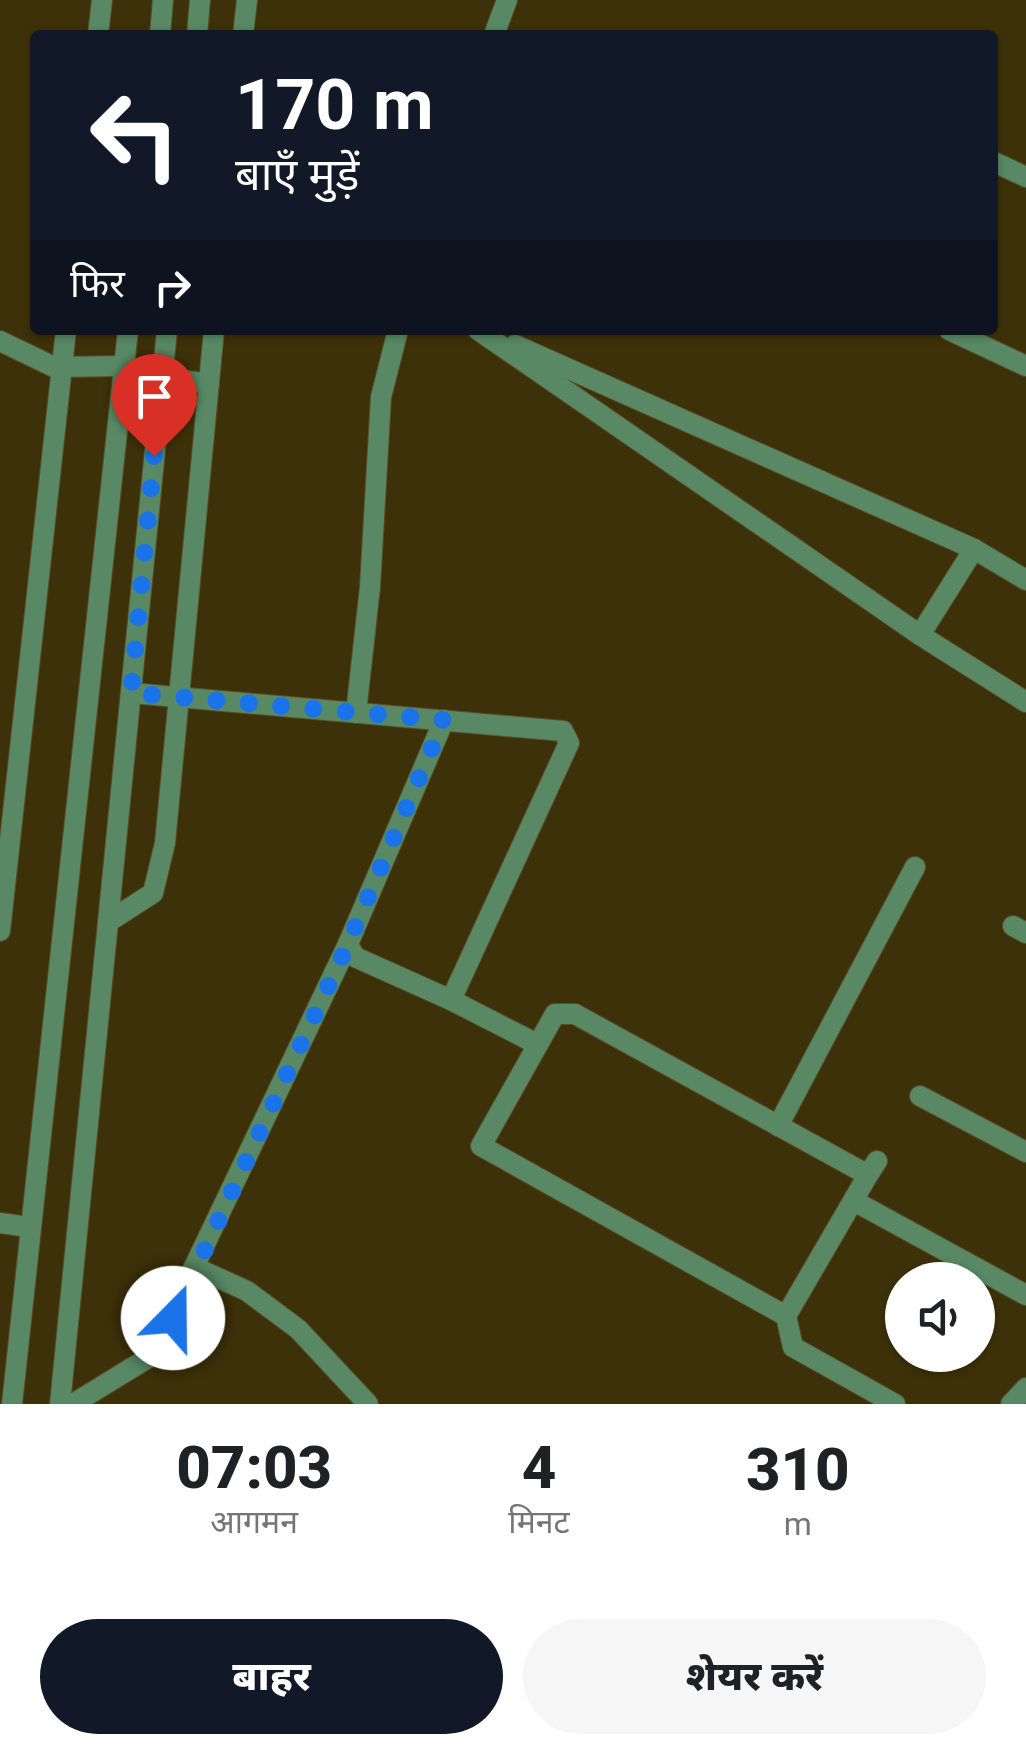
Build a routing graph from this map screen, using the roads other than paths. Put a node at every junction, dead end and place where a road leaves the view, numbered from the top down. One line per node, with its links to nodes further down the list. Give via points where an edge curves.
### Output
1 (102, 0): 6 (street)
2 (164, 0): 7 (street)
3 (200, 0): 8 (street)
4 (247, 0): 9 (street)
5 (508, 0): 10 (street)
6 (99, 30)
7 (161, 30)
8 (197, 30)
9 (244, 30)
10 (496, 30)
11 (998, 164): 12 (street)
12 (1026, 177)
13 (65, 335): 22 (street)
14 (127, 335): 23 (street)
15 (166, 335): 25 (street)
16 (214, 335): 26 (street)
17 (397, 335): 33 (street, via 381,396)
18 (488, 335): 29 (street)
19 (492, 335): 27 (street)
20 (959, 335): 24 (street)
21 (0, 341): 22 (street)
22 (62, 365): 23 (street); 35 (street)
23 (124, 366): 25 (street); 47 (street)
24 (1026, 366)
25 (162, 376): 26 (street); 30 (street)
26 (209, 384): 31 (street)
27 (974, 549): 28 (street); 29 (street)
28 (1026, 580)
29 (920, 635): 32 (street)
30 (131, 693): 31 (street); 37 (street)
31 (179, 698): 33 (street); 37 (street, via 165,843 153,893)
32 (1026, 702)
33 (356, 713): 34 (street)
34 (444, 720): 39 (street); 40 (street, via 563,731 569,742)
35 (6, 817): 38 (street)
36 (916, 867): 43 (street)
37 (108, 922): 53 (street)
38 (0, 931)
39 (348, 944): 40 (street, via 355,956); 48 (street)
40 (451, 1000): 41 (street)
41 (538, 1044): 43 (street, via 555,1014 575,1014); 50 (street, via 481,1146)
42 (920, 1096): 44 (street)
43 (778, 1126): 45 (street, via 873,1168)
44 (1026, 1152)
45 (854, 1200): 49 (street); 50 (street)
46 (0, 1223): 47 (street)
47 (28, 1227): 52 (street)
48 (194, 1267): 54 (street, via 161,1350); 55 (street, via 247,1291 298,1329)
49 (1026, 1295)
50 (786, 1316): 56 (street, via 794,1347)
51 (1026, 1388): 57 (street)
52 (12, 1404)
53 (60, 1404)
54 (73, 1404)
55 (368, 1404)
56 (895, 1404)
57 (1011, 1404)

